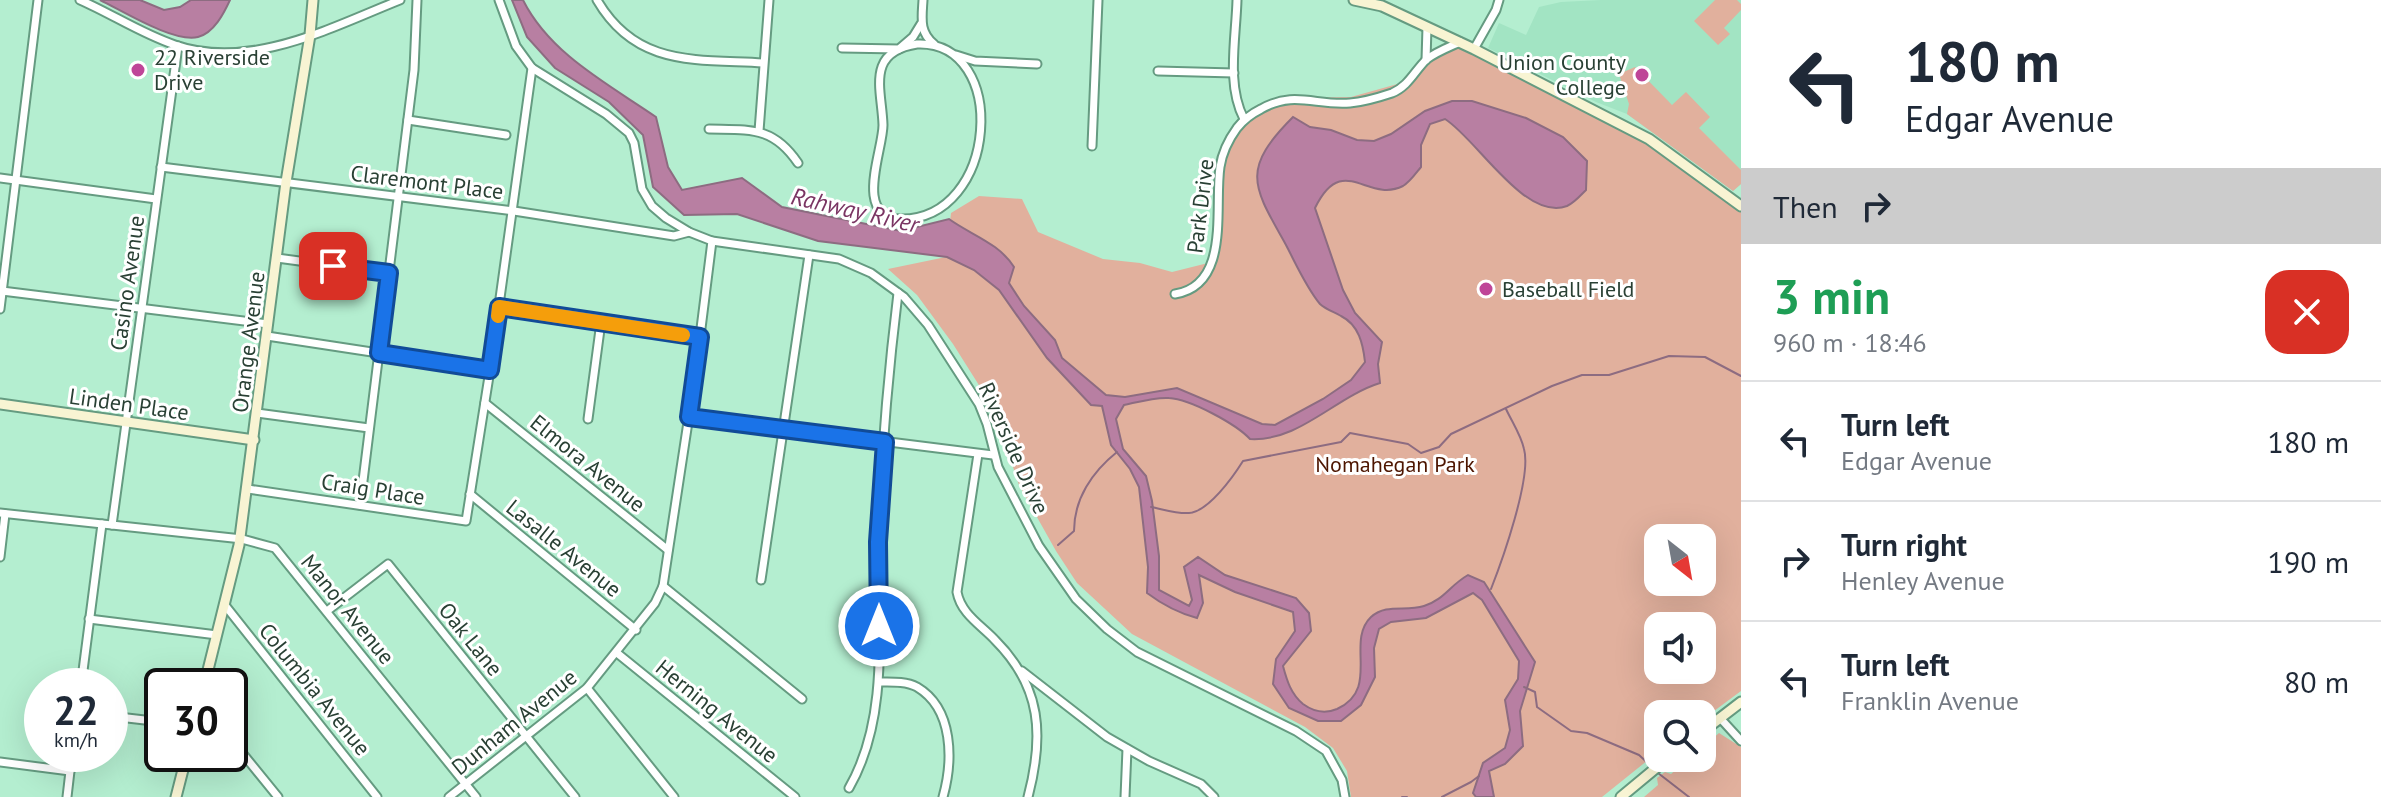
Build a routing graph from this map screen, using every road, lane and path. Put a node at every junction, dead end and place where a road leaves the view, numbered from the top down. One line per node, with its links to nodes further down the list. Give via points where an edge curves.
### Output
1 (38, 0): 38 (street)
2 (80, 0): 18 (street)
3 (313, 0): 16 (street, Orange Avenue)
4 (400, 0): 16 (street)
5 (417, 0): 30 (street)
6 (499, 0): 26 (street, via 516,46)
7 (597, 0): 24 (street, via 621,31 656,53)
8 (769, 0): 24 (street)
9 (923, 0): 14 (street)
10 (1098, 0): 34 (street)
11 (1237, 0): 28 (street)
12 (1354, 0): 15 (street, via 1382,6)
13 (1499, 0): 22 (street)
14 (921, 22): 19 (street); 21 (street)
15 (1427, 27): 17 (street); 23 (street)
16 (310, 35): 18 (street, via 252,51); 39 (street, Orange Avenue)
17 (1460, 42): 22 (street); 23 (street)
18 (178, 46): 36 (street, Casino Avenue)
19 (936, 46): 21 (street); 21 (street, via 962,65 975,85 982,117 976,154 965,183 949,203 922,216 899,219 882,213 873,191 883,125 878,84 888,57); 25 (street, via 975,61)
20 (842, 48): 21 (street)
21 (899, 49)
22 (1474, 49): 43 (street, via 1649,139)
23 (1426, 60): 29 (street, via 1395,92 1350,103 1291,98)
24 (763, 63): 32 (street)
25 (1037, 64)
26 (532, 68): 44 (street); 45 (street, Riverside Drive, via 624,128 634,143 648,201)
27 (1158, 71): 28 (street)
28 (1234, 73): 29 (street, via 1235,98)
29 (1244, 119): 52 (street, Park Drive, via 1220,166 1212,262 1196,286)
30 (408, 120): 33 (street); 41 (street)
31 (709, 129): 32 (street)
32 (759, 131): 35 (street, via 783,144)
33 (506, 135)
34 (1092, 146)
35 (798, 163)
36 (161, 167): 39 (street, Claremont Place); 42 (street, Casino Avenue)
37 (0, 178): 38 (street)
38 (16, 180): 42 (street); 50 (street)
39 (286, 182): 41 (street, Claremont Place); 48 (street, Orange Avenue)
40 (1741, 192): 43 (street)
41 (398, 196): 44 (street, Claremont Place); 49 (street)
42 (156, 199): 54 (street, Casino Avenue)
43 (1737, 203)
44 (511, 210): 45 (street, Claremont Place, via 674,236); 53 (street)
45 (689, 232): 46 (street, Riverside Drive)
46 (712, 241): 47 (street, Riverside Drive); 59 (street, Dunham Avenue)
47 (809, 255): 51 (street, Riverside Drive, via 857,265); 69 (street)
48 (277, 258): 49 (street); 57 (street, Orange Avenue)
49 (389, 273): 60 (street)
50 (2, 291): 54 (street); 55 (street)
51 (898, 293): 71 (street); 73 (street, Riverside Drive, via 928,325 979,404)
52 (1175, 294)
53 (499, 307): 56 (street); 61 (street)
54 (142, 308): 57 (street); 67 (street, Casino Avenue)
55 (0, 309)
56 (601, 322): 59 (street); 66 (street)
57 (268, 324): 58 (street, Orange Avenue)
58 (267, 336): 60 (street); 64 (street, Orange Avenue)
59 (700, 337): 65 (street, Dunham Avenue)
60 (379, 353): 61 (street); 68 (street)
61 (490, 370): 62 (street)
62 (485, 403): 75 (street); 81 (street, Elmora Avenue)
63 (0, 404): 67 (street, Linden Place)
64 (257, 413): 68 (street); 70 (street, Orange Avenue)
65 (689, 417): 69 (street); 81 (street, Dunham Avenue)
66 (588, 419)
67 (126, 422): 70 (street, Linden Place); 79 (street, Casino Avenue)
68 (369, 428): 76 (street)
69 (783, 429): 71 (street); 83 (street)
70 (254, 440): 74 (street, Orange Avenue)
71 (885, 442): 72 (street); 94 (street, via 878,542)
72 (978, 454): 73 (street); 93 (street, via 957,592 969,617)
73 (993, 455): 124 (street, Riverside Drive, via 1039,546 1092,615 1154,662 1319,746 1336,765)
74 (248, 489): 76 (street, Craig Place); 80 (street, Orange Avenue)
75 (470, 494): 76 (street, Craig Place, via 466,521); 88 (street, Lasalle Avenue)
76 (360, 505)
77 (2, 514): 78 (street, Manor Avenue); 82 (street)
78 (102, 524): 79 (street, Manor Avenue); 87 (street)
79 (112, 525): 80 (street, Manor Avenue)
80 (240, 538): 85 (street, Orange Avenue); 86 (street, Manor Avenue, via 275,548)
81 (668, 550): 84 (street, Dunham Avenue)
82 (0, 557)
83 (761, 580)
84 (663, 586): 88 (street, Dunham Avenue); 96 (street)
85 (224, 604): 89 (street, Orange Avenue); 114 (street, Columbia Avenue)
86 (327, 611): 100 (street, Oak Lane, via 388,564); 109 (street, Manor Avenue)
87 (89, 619): 89 (street); 91 (street)
88 (636, 630): 90 (street, Dunham Avenue)
89 (217, 635): 92 (street, Orange Avenue)
90 (617, 653): 95 (street, Dunham Avenue); 119 (street, Herning Avenue)
91 (83, 668)
92 (209, 668)
93 (1020, 670): 102 (street); 121 (street, via 1038,718)
94 (879, 682): 110 (street, via 866,743); 120 (street, via 917,687 945,723 950,755)
95 (587, 688): 100 (street, Dunham Avenue); 118 (street)
96 (802, 699)
97 (1741, 702): 98 (street)
98 (1720, 718): 99 (street); 101 (street)
99 (1716, 721)
100 (526, 737): 109 (street, Dunham Avenue); 117 (street, Oak Lane)
101 (1741, 741)
102 (1127, 749): 122 (street); 123 (street, via 1201,784)
103 (248, 760): 113 (street)
104 (0, 762): 105 (street)
105 (24, 765)
106 (70, 772): 111 (street)
107 (182, 772): 112 (street)
108 (1651, 772): 125 (street)
109 (466, 784): 115 (street, Dunham Avenue); 116 (street, Manor Avenue)
110 (849, 788)
111 (67, 797)
112 (176, 797)
113 (278, 797)
114 (377, 797)
115 (449, 797)
116 (476, 797)
117 (575, 797)
118 (674, 797)
119 (795, 797)
120 (943, 797)
121 (1028, 797)
122 (1125, 797)
123 (1214, 797)
124 (1345, 797)
125 (1621, 797)

